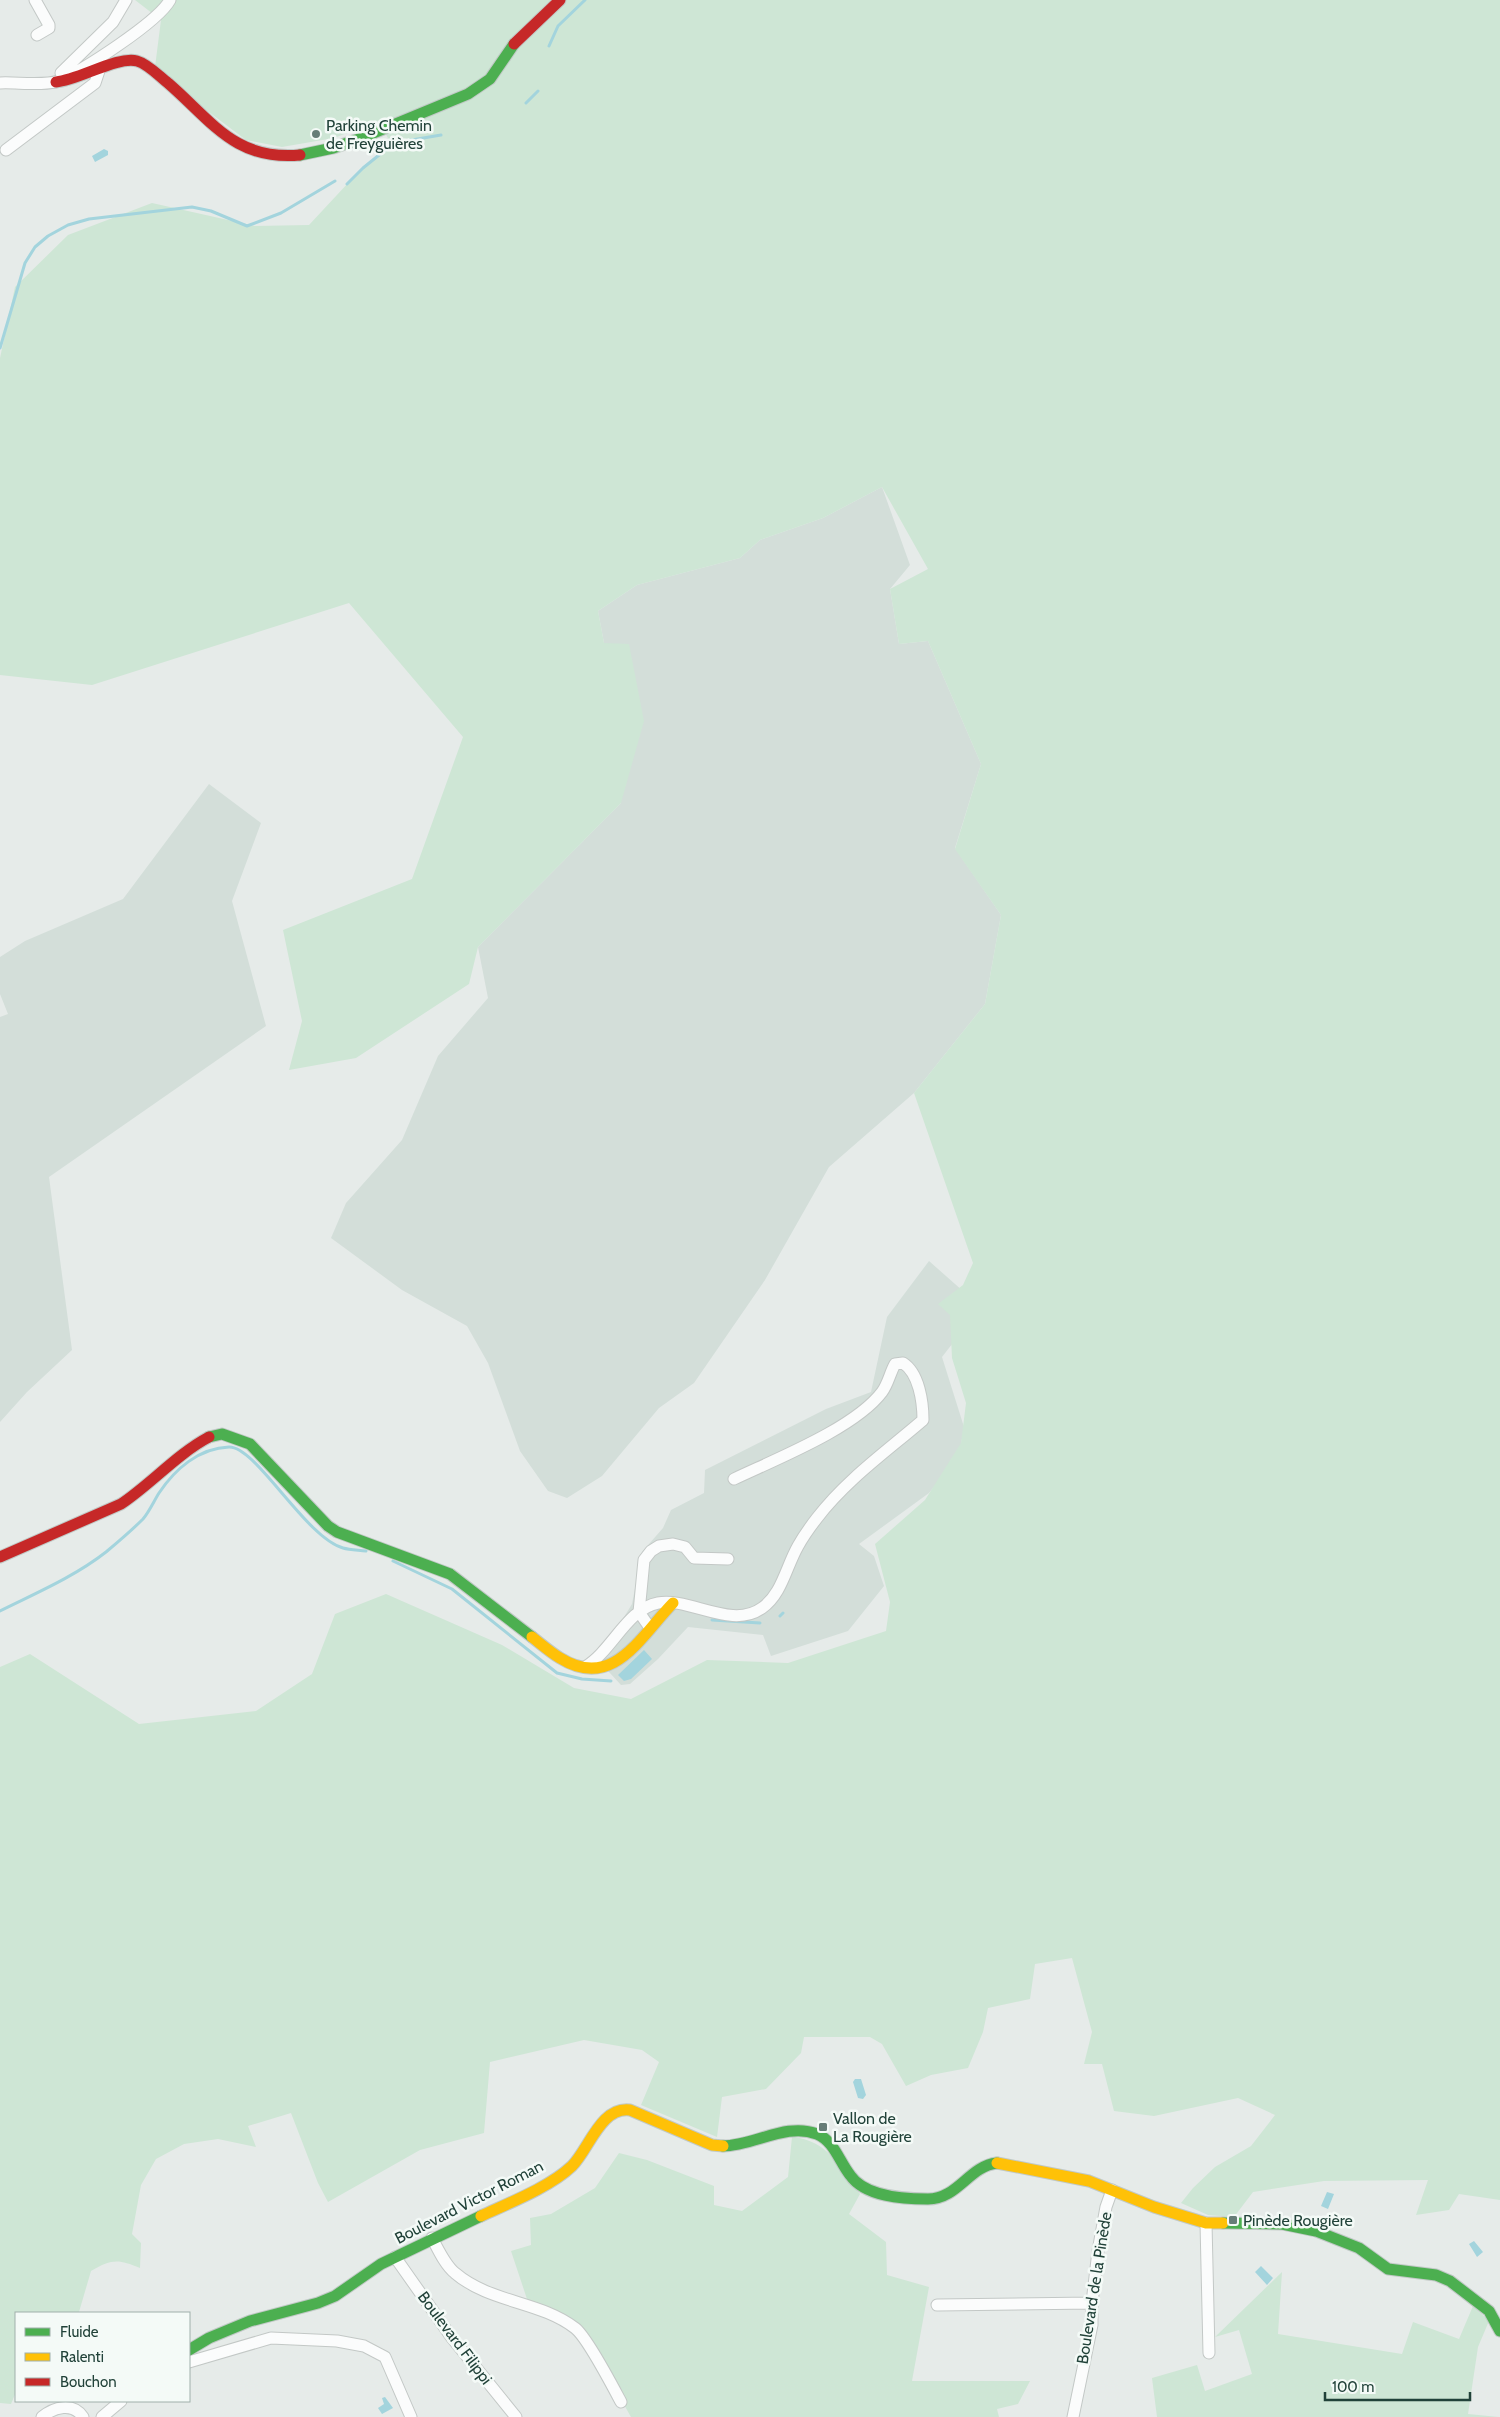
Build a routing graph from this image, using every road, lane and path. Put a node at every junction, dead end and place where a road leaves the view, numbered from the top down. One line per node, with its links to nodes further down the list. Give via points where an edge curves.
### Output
1 (35, 0): 5 (street, via 49,25)
2 (126, 0): 7 (street, via 102,34)
3 (170, 0): 7 (street, via 163,11 113,48)
4 (560, 0): 6 (street, via 504,56 490,79 472,92 352,143 322,152 254,152 238,144 186,102 147,65 136,61)
5 (37, 35)
6 (99, 71): 7 (street, via 67,82); 9 (street, via 95,83)
7 (50, 82): 8 (street)
8 (0, 83)
9 (6, 150)
10 (734, 1480): 13 (street, via 846,1423 884,1390 895,1364 903,1363 910,1368 923,1406 923,1420 834,1497 798,1546 770,1601 753,1614 744,1615 708,1612)
11 (0, 1557): 16 (street, via 120,1504 196,1444 222,1434 250,1444 337,1532 450,1574 559,1658)
12 (728, 1559): 14 (street, via 694,1558 686,1548 673,1544 659,1546 644,1560)
13 (673, 1603): 14 (street, via 659,1603); 15 (street)
14 (639, 1612): 15 (street); 16 (street)
15 (650, 1628): 16 (street, via 618,1662 597,1670)
16 (585, 1667)
17 (1112, 2190): 18 (street, Boulevard Victor Roman); 19 (street, Boulevard Victor Roman, via 1089,2181 992,2163 976,2170 948,2196 934,2199 904,2197 855,2183 830,2144 804,2130 726,2147 712,2145 622,2109 606,2118 582,2154 558,2176 534,2191); 21 (street, Boulevard de la Pinède, via 1106,2207)
18 (1206, 2223): 23 (street, Boulevard Victor Roman, via 1282,2224 1316,2231 1359,2248 1388,2269 1436,2275 1479,2302 1495,2319); 25 (street)
19 (432, 2238): 20 (street, Boulevard Victor Roman); 28 (street, via 454,2272 470,2284 498,2297 546,2312 577,2330)
20 (395, 2257): 24 (street, Boulevard Victor Roman, via 335,2296 250,2321); 33 (street, Boulevard Filippi, via 452,2338)
21 (1092, 2303): 22 (street); 34 (street, Boulevard de la Pinède, via 1092,2325)
22 (937, 2305)
23 (1500, 2331)
24 (190, 2349)
25 (1209, 2353)
26 (190, 2362): 32 (street, via 271,2338 337,2341 364,2346 385,2357)
27 (120, 2402): 31 (street)
28 (621, 2402)
29 (42, 2417): 30 (street, via 60,2407 73,2409)
30 (83, 2417)
31 (102, 2417)
32 (411, 2417)
33 (516, 2417)
34 (1072, 2417)

